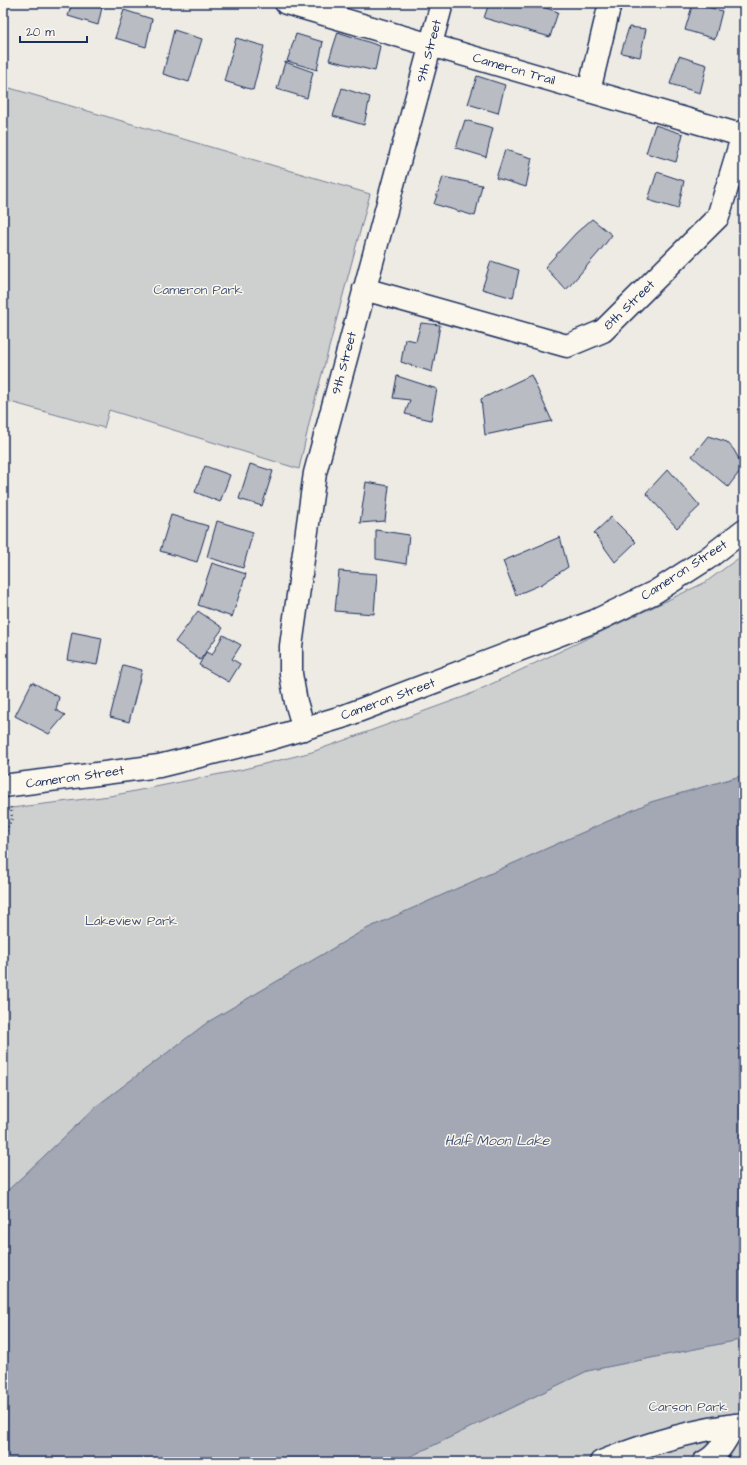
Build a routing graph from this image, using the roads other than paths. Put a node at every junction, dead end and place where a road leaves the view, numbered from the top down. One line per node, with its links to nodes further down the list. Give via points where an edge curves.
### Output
1 (286, 3): 4 (street, Cameron Trail)
2 (442, 3): 4 (street, 9th Street)
3 (610, 3): 5 (street)
4 (431, 45): 5 (street, Cameron Trail); 7 (street, 9th Street)
5 (588, 91): 6 (street, Cameron Trail)
6 (744, 134): 7 (street, 8th Street, via 718,216 603,331 567,346)
7 (364, 289): 9 (street, 9th Street, via 314,473 291,646 291,674)
8 (744, 530): 9 (street, Cameron Street, via 708,558 655,592 595,621)
9 (304, 729): 10 (street, Cameron Street, via 159,766)
10 (6, 786)
11 (739, 1424): 12 (street, via 677,1437); 13 (street, via 710,1459)
12 (618, 1459)
13 (704, 1462)

